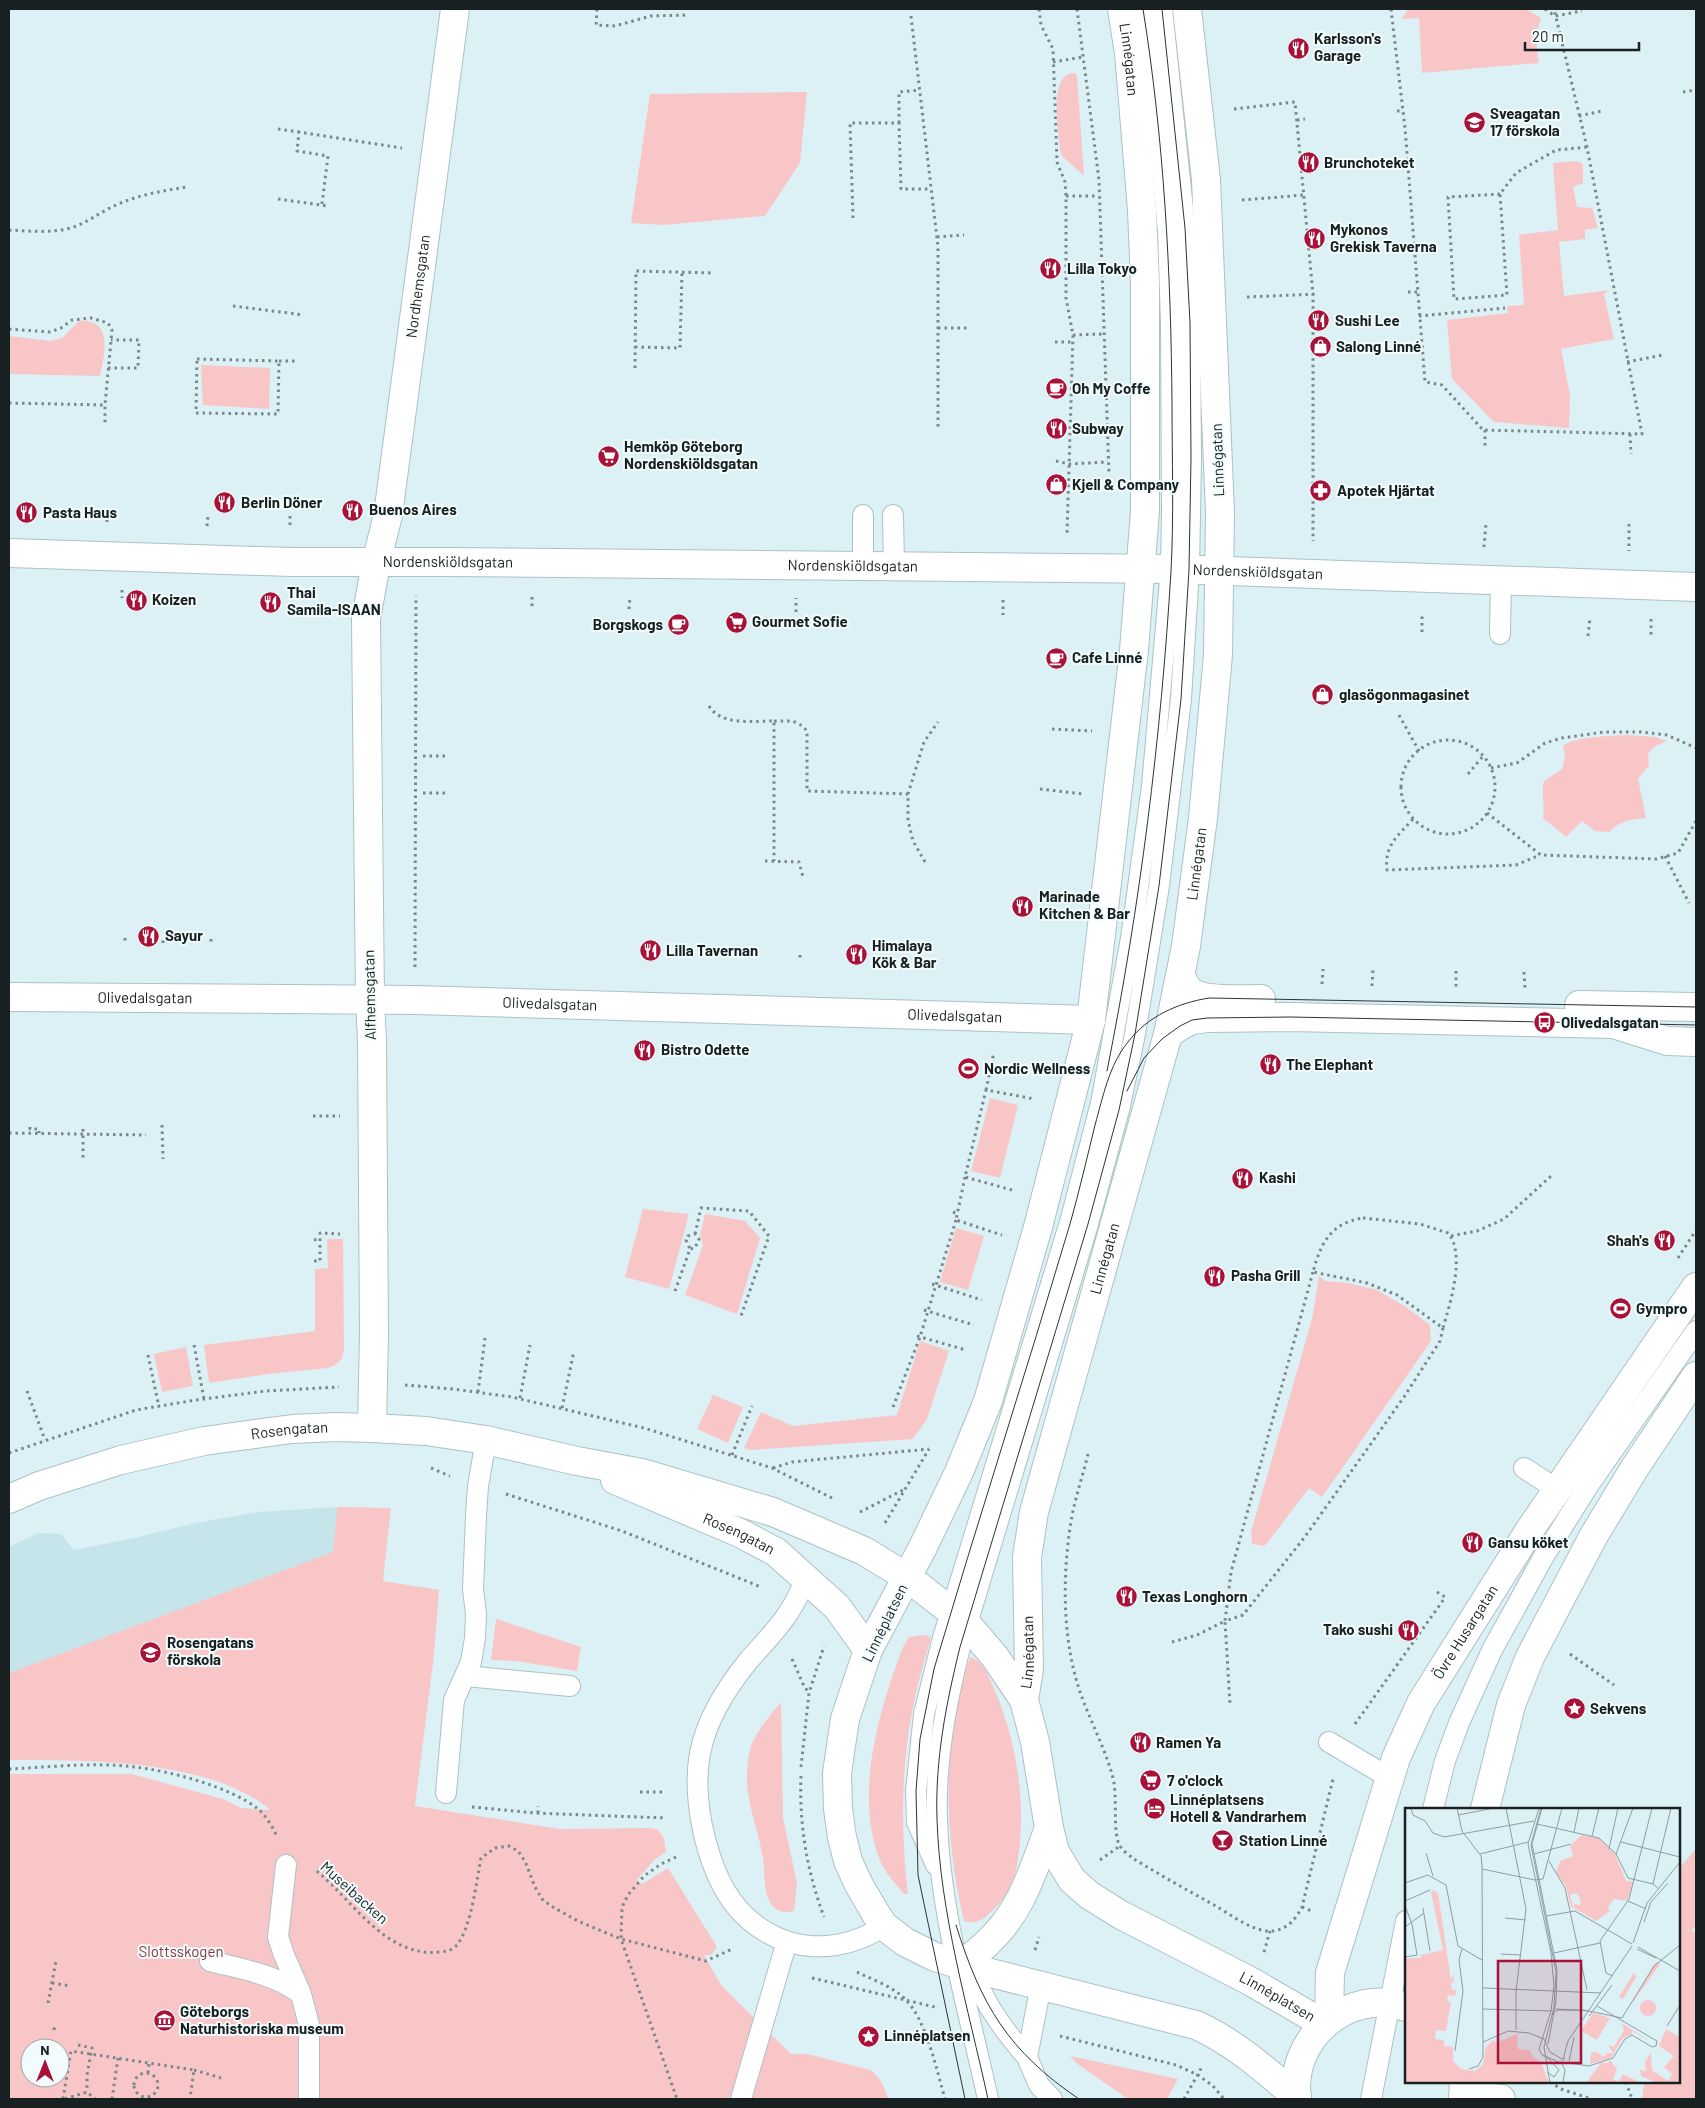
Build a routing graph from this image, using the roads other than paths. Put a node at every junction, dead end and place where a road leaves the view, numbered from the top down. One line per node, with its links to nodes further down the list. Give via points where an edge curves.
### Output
1 (455, 9): 9 (street, Nordhemsgatan, via 388,515)
2 (1122, 9): 12 (street, Linnégatan, via 1135,118 1145,283)
3 (1144, 9): 13 (lane, via 1155,86 1168,231 1172,323 1172,511)
4 (1162, 9): 13 (lane, via 1185,228 1190,323 1191,458)
5 (1187, 9): 14 (street, Linnégatan, via 1206,180 1218,465)
6 (863, 515): 10 (lane)
7 (893, 515): 11 (lane)
8 (9, 553): 9 (street, Nordenskiöldsgatan)
9 (376, 563): 10 (street, Nordenskiöldsgatan); 20 (street, Alfhemsgatan, via 366,619)
10 (863, 566): 11 (street, Nordenskiöldsgatan)
11 (894, 566): 12 (street, Nordenskiöldsgatan)
12 (1142, 569): 13 (street, Nordenskiöldsgatan); 22 (street, Linnégatan)
13 (1180, 570): 14 (street, Nordenskiöldsgatan); 36 (lane, via 1181,700 1152,942 1119,1110 1088,1224)
14 (1219, 571): 15 (street, Nordenskiöldsgatan); 18 (street, Linnégatan, via 1217,673 1206,789)
15 (1501, 580): 16 (street, Nordenskiöldsgatan); 17 (lane)
16 (1696, 588)
17 (1500, 634)
18 (1181, 975): 21 (street, via 1192,993 1209,998); 23 (street, Linnégatan)
19 (9, 997): 20 (street, Olivedalsgatan)
20 (370, 1000): 22 (street, Olivedalsgatan); 28 (street, Alfhemsgatan, via 374,1315)
21 (1696, 1007)
22 (1092, 1020): 34 (street, Linnégatan, via 1038,1228 988,1401 959,1472)
23 (1168, 1034): 24 (street, via 1192,1020 1290,1017 1613,1024 1668,1041); 40 (street, Linnégatan, via 1034,1512 1027,1557 1029,1669)
24 (1696, 1042)
25 (1696, 1287): 32 (street, Övre Husargatan)
26 (1696, 1331): 44 (lane, via 1590,1483 1544,1556 1492,1650 1459,1723)
27 (1696, 1376): 45 (street, via 1593,1537 1530,1657 1511,1706)
28 (372, 1428): 29 (street, Rosengatan, via 426,1431); 33 (street, Rosengatan, via 292,1430 204,1442 132,1457 39,1486)
29 (486, 1440): 30 (street, Rosengatan); 38 (lane, via 478,1486 473,1589 475,1638)
30 (577, 1461): 34 (street, Rosengatan, via 642,1473 773,1512 864,1551); 35 (street, Rosengatan, via 631,1488 758,1542 776,1552)
31 (1524, 1468): 32 (lane)
32 (1558, 1490): 42 (street, Övre Husargatan, via 1421,1703)
33 (9, 1499)
34 (907, 1577): 36 (street, Linnéplatsen); 37 (street, Linnéplatsen)
35 (805, 1580): 37 (street, Rosengatan, via 836,1607); 50 (lane, via 800,1595 778,1629 726,1690 707,1725 697,1792 702,1830 711,1860 725,1888 743,1915 763,1932)
36 (959, 1616): 40 (street, Linnéplatsen, via 995,1657); 52 (lane, via 940,1741 937,1819 942,1882)
37 (868, 1650): 48 (street, Linnéplatsen, via 845,1719 837,1773 838,1809 848,1861 868,1903)
38 (466, 1676): 39 (lane); 43 (lane, via 454,1700)
39 (570, 1686)
40 (1024, 1700): 46 (street, Linnéplatsen, via 1035,1742)
41 (1329, 1742): 42 (lane)
42 (1390, 1778): 56 (street, Övre Husargatan, via 1330,1973)
43 (446, 1793)
44 (1433, 1808)
45 (1485, 1808)
46 (1049, 1828): 52 (street, via 1015,1911 998,1934); 56 (street, Linnéplatsen, via 1055,1852 1072,1880 1089,1895 1121,1915)
47 (286, 1865): 54 (lane, via 278,1937)
48 (884, 1926): 50 (lane, via 836,1946 809,1947); 52 (street, Linnéplatsen, via 905,1942 935,1957)
49 (1405, 1932): 55 (lane)
50 (787, 1941): 61 (lane)
51 (210, 1961): 54 (lane, via 272,1978)
52 (965, 1964): 53 (street, Linnéplatsen); 57 (lane, via 991,2012); 62 (lane)
53 (1034, 1983): 57 (lane); 59 (street, Linnéplatsen, via 1204,2028 1250,2058)
54 (301, 1994): 60 (lane, via 309,2025)
55 (1398, 2005): 56 (street, Linnéplatsen, via 1358,2006); 64 (lane)
56 (1327, 2022): 59 (street, Linnéplatsen, via 1305,2049 1296,2080)
57 (1027, 2057): 63 (lane, via 1039,2085)
58 (1464, 2092): 65 (street)
59 (1297, 2098)
60 (309, 2099)
61 (741, 2099)
62 (988, 2099)
63 (1052, 2099)
64 (1371, 2099)
65 (1501, 2099)

